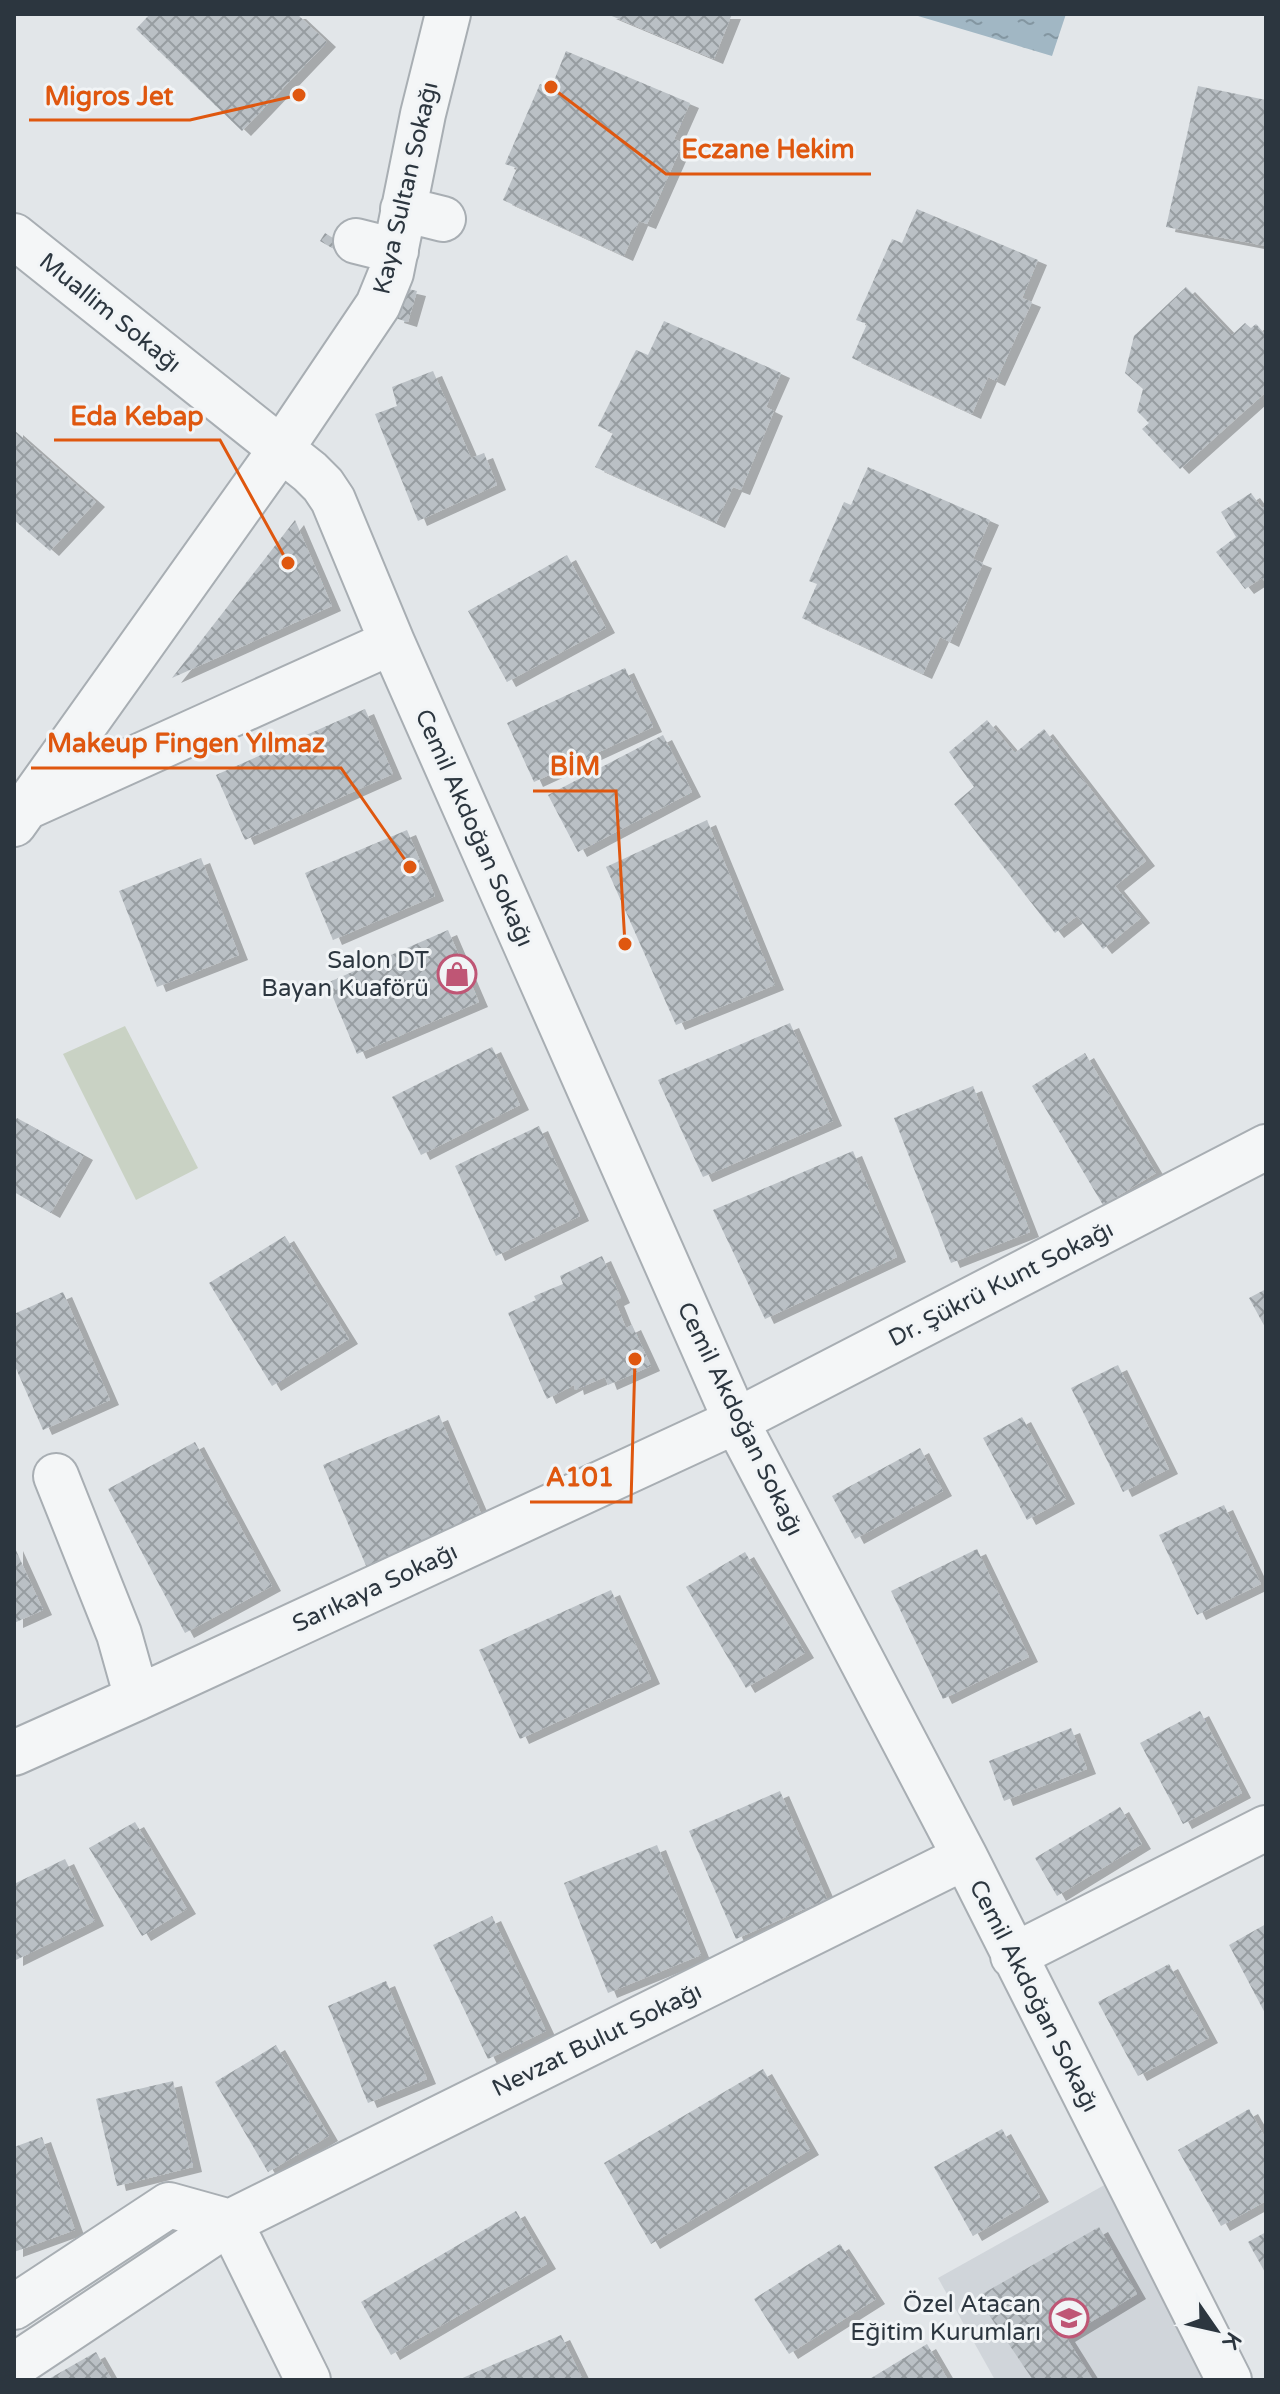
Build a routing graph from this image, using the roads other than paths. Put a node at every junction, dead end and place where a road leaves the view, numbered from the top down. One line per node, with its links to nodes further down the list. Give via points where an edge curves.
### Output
1 (448, 14): 3 (street, Kaya Sultan Sokağı, via 423,114 423,214 376,246 387,285 378,305)
2 (14, 236): 3 (street, Muallim Sokağı)
3 (281, 449): 4 (street, Cemil Akdoğan Sokağı, via 317,478 333,500); 5 (street, Kaya Sultan Sokağı)
4 (392, 642): 5 (street); 7 (street, Cemil Akdoğan Sokağı)
5 (18, 815)
6 (1266, 1147): 7 (street, Dr. Şükrü Kunt Sokağı)
7 (736, 1421): 9 (street, Sarıkaya Sokağı); 12 (street, Cemil Akdoğan Sokağı)
8 (56, 1476): 9 (street, via 119,1634)
9 (137, 1698): 10 (street, Sarıkaya Sokağı)
10 (14, 1753)
11 (1266, 1828): 13 (street)
12 (965, 1857): 13 (street, Cemil Akdoğan Sokağı); 14 (street, Nevzat Bulut Sokağı)
13 (1013, 1956): 18 (street, Cemil Akdoğan Sokağı)
14 (230, 2222): 15 (street, via 169,2205); 16 (street, Nevzat Bulut Sokağı); 17 (street)
15 (14, 2307)
16 (14, 2366)
17 (308, 2380)
18 (1229, 2380)

